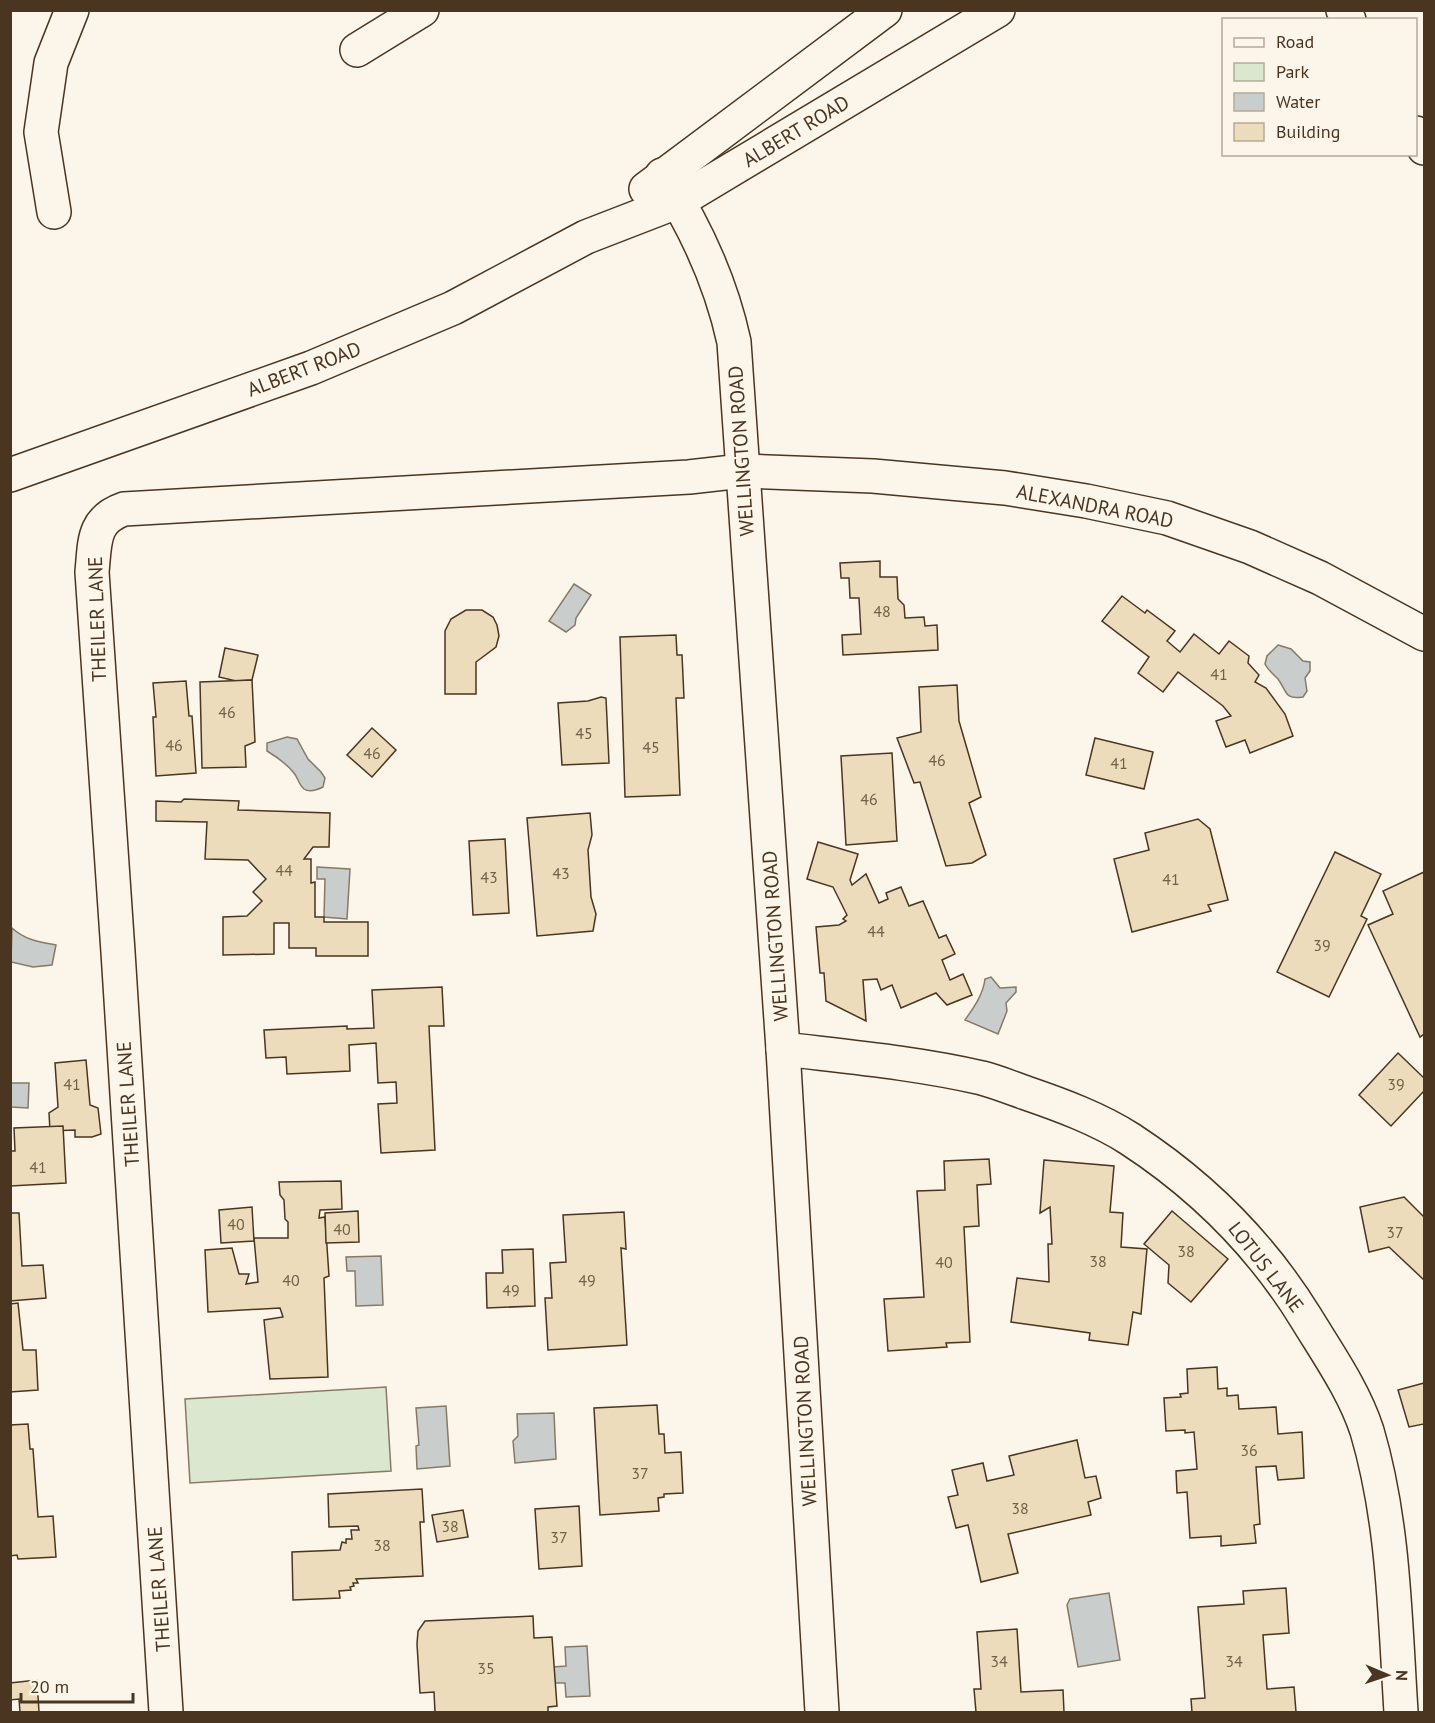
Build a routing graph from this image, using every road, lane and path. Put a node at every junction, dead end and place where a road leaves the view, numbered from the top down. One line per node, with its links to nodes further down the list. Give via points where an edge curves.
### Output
1 (72, 10): 9 (street, via 51,63 41,132)
2 (422, 10): 5 (street)
3 (885, 10): 8 (street, ALBERT ROAD)
4 (998, 10): 8 (street, ALBERT ROAD)
5 (357, 50)
6 (1417, 135): 7 (street)
7 (1425, 148)
8 (671, 188): 10 (street, WELLINGTON ROAD, via 708,261 729,319 734,342); 11 (street, ALBERT ROAD, via 453,308 322,363)
9 (54, 212)
10 (742, 471): 12 (street, ALEXANDRA ROAD, via 873,476 1005,488 1167,518 1250,547 1320,578); 13 (street, WELLINGTON ROAD); 14 (street, THEILER LANE, via 124,509 111,514 98,530 92,572)
11 (10, 475)
12 (1425, 634)
13 (783, 1049): 15 (street, WELLINGTON ROAD); 16 (street, LOTUS LANE, via 908,1064 984,1079 1082,1115 1129,1138 1225,1214 1254,1245 1291,1294 1334,1364 1366,1431 1385,1506)
14 (166, 1713)
15 (822, 1713)
16 (1401, 1713)

